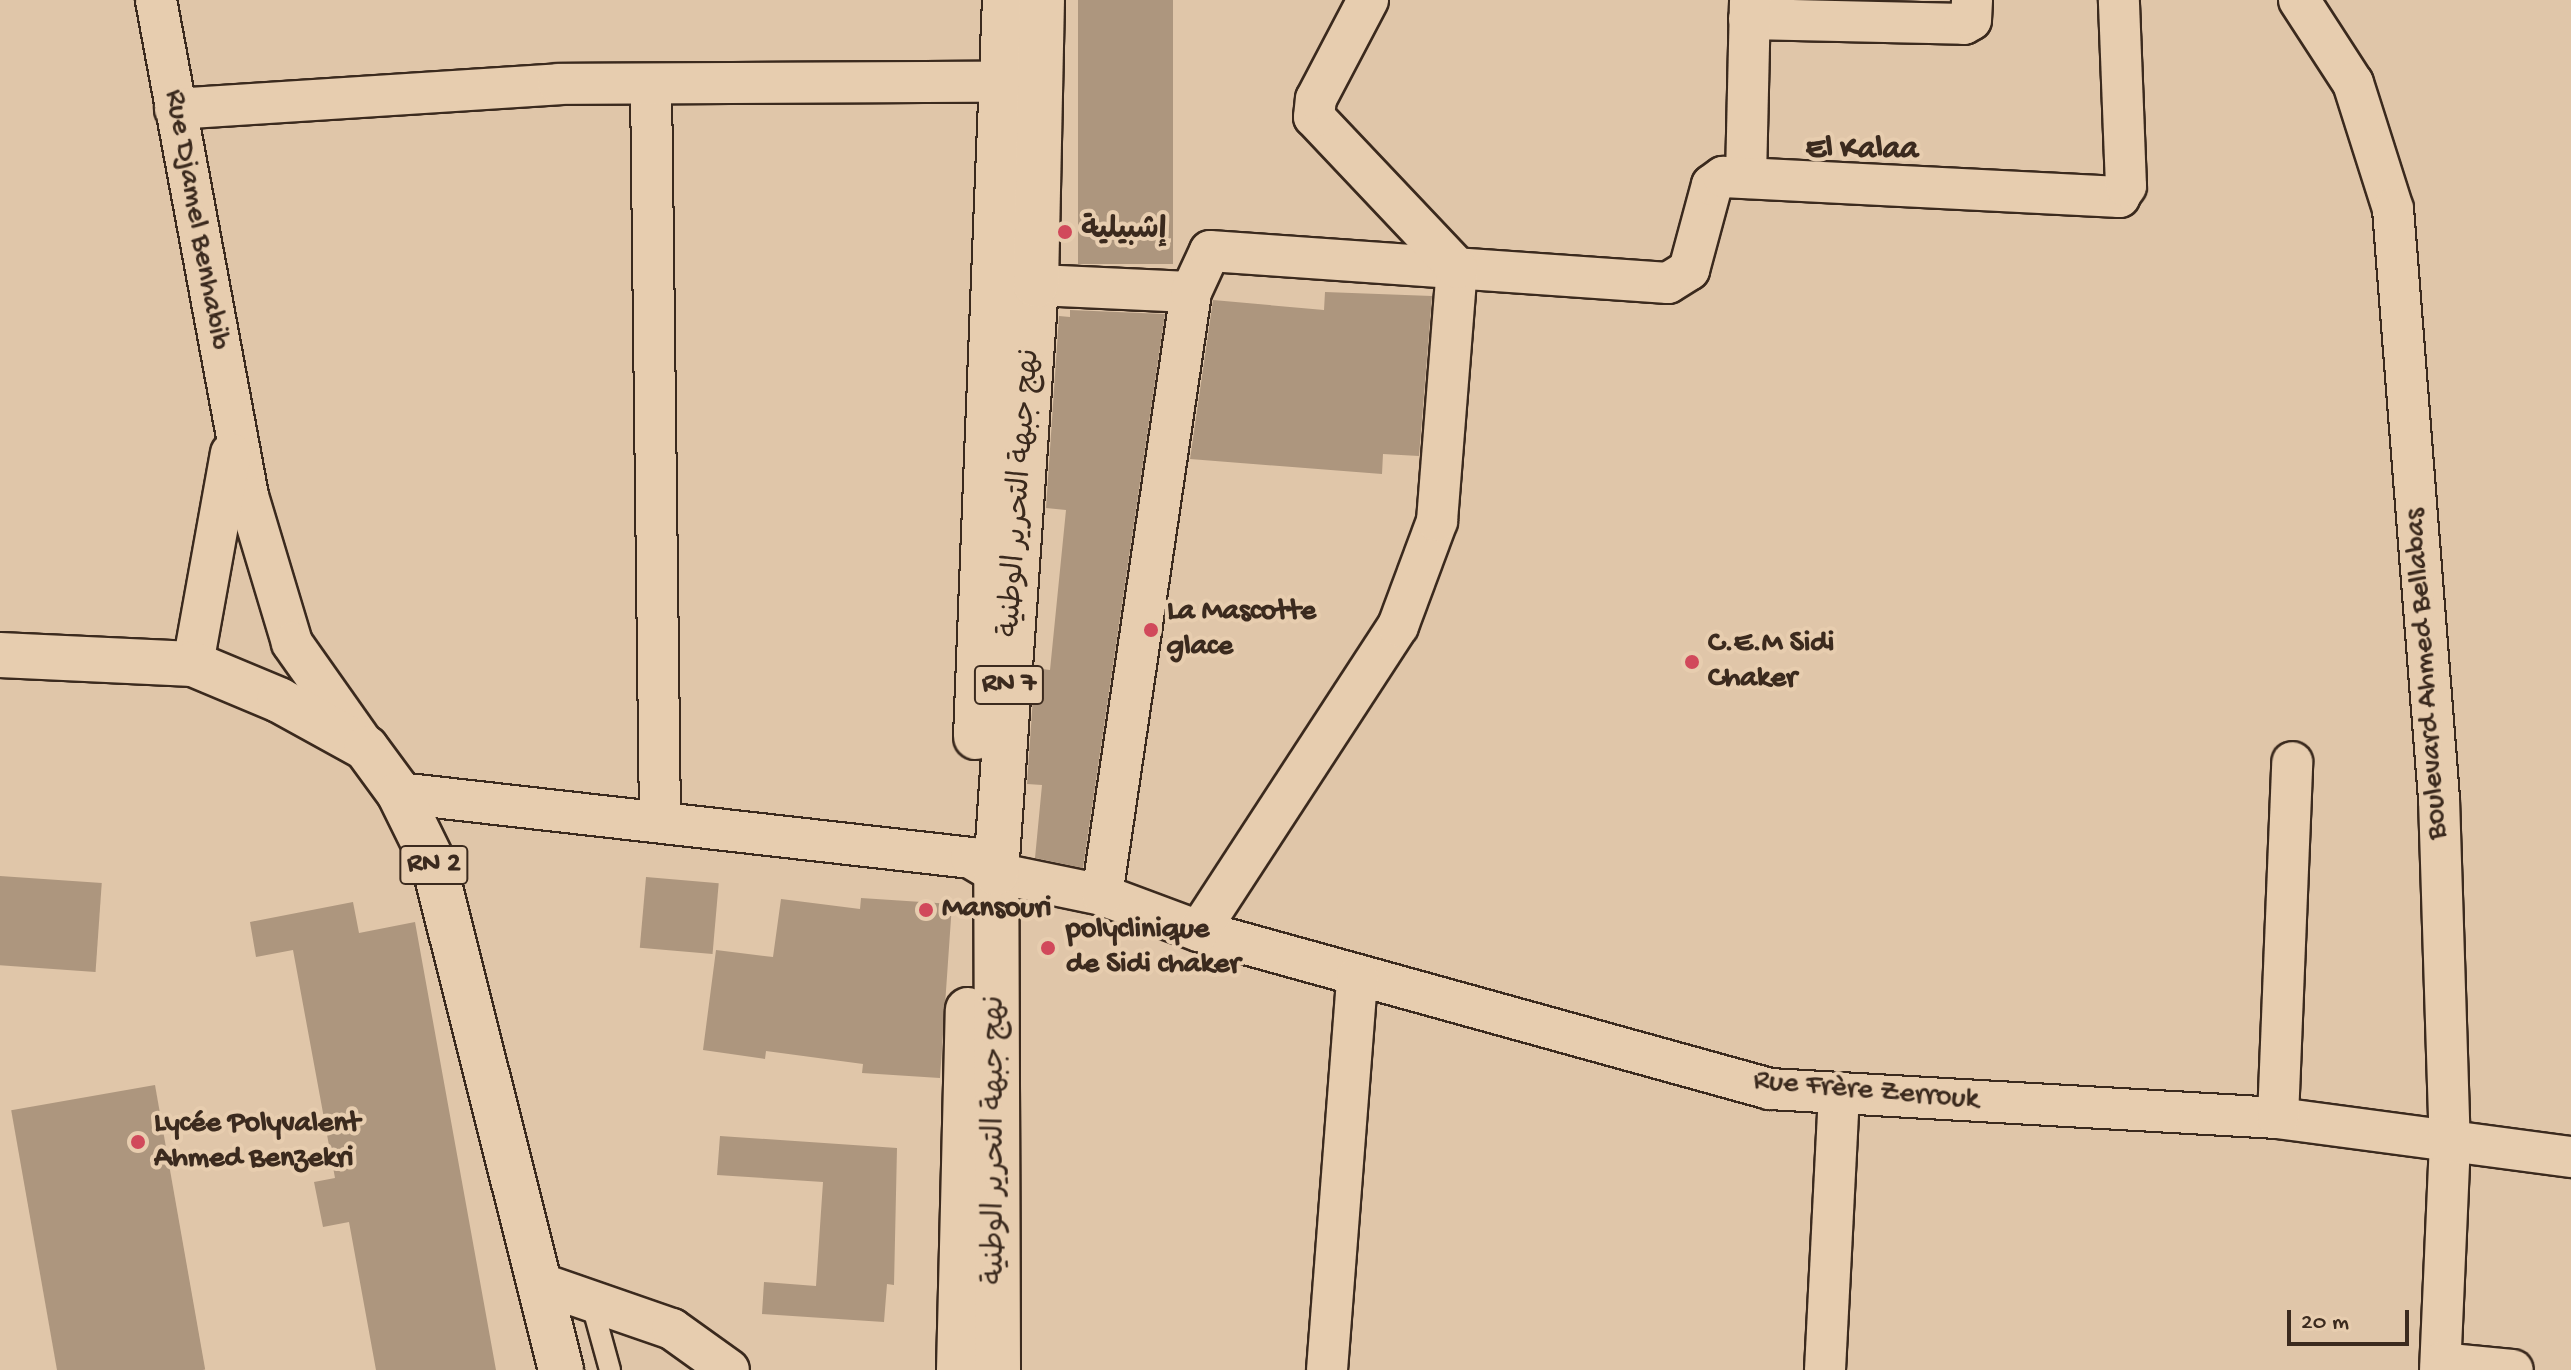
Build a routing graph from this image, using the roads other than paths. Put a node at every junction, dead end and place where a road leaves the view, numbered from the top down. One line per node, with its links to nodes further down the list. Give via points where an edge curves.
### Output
1 (156, 0): 11 (street, Rue Djamel Benhabib)
2 (1005, 0): 9 (main road, نهج جبهة التحرير الوطنية / RN 7)
3 (1042, 0): 14 (main road, نهج جبهة التحرير الوطنية / RN 7)
4 (1368, 0): 13 (street, via 1316,99 1314,117)
5 (1972, 0): 8 (street, via 1971,20 1964,24)
6 (2119, 0): 12 (street, via 2126,186 2119,197)
7 (2299, 0): 29 (street, Boulevard Ahmed Bellabas, via 2353,83 2393,209 2439,799)
8 (1750, 10): 12 (street)
9 (1001, 82): 10 (street); 23 (main road, نهج جبهة التحرير الوطنية / RN 7)
10 (651, 84): 11 (street); 22 (street)
11 (175, 109): 16 (street, Rue Djamel Benhabib)
12 (1746, 178): 13 (street, via 1723,177 1712,185 1680,281)
13 (1457, 268): 15 (street, via 1224,248 1202,260); 25 (street, via 1437,521 1398,626)
14 (1036, 285): 15 (street); 23 (main road, نهج جبهة التحرير الوطنية / RN 7)
15 (1191, 292): 24 (street)
16 (233, 441): 18 (street); 19 (street, via 292,643)
17 (1, 653): 18 (main road, RN 2)
18 (193, 664): 19 (main road, RN 2, via 279,700)
19 (366, 748): 21 (main road, RN 2)
20 (2292, 762): 28 (street)
21 (399, 793): 22 (street, Rue Frère Zerrouk); 31 (main road, RN 2, via 434,864)
22 (660, 820): 23 (street, Rue Frère Zerrouk)
23 (984, 865): 24 (street, Rue Frère Zerrouk); 37 (main road, نهج جبهة التحرير الوطنية / RN 7); 38 (main road, نهج جبهة التحرير الوطنية / RN 7)
24 (1102, 895): 25 (street, Rue Frère Zerrouk)
25 (1199, 931): 26 (street, Rue Frère Zerrouk)
26 (1357, 976): 27 (street, Rue Frère Zerrouk, via 1770,1089); 39 (street)
27 (1839, 1095): 28 (street, Rue Frère Zerrouk); 40 (street)
28 (2278, 1118): 29 (street, Rue Frère Zerrouk)
29 (2450, 1142): 30 (street, Rue Frère Zerrouk); 33 (street, Boulevard Ahmed Bellabas)
30 (2571, 1157)
31 (539, 1283): 32 (street); 34 (main road, RN 2)
32 (591, 1301): 35 (lane); 36 (street, via 672,1329)
33 (2440, 1366): 41 (street)
34 (561, 1370)
35 (610, 1370)
36 (729, 1370)
37 (959, 1370)
38 (998, 1370)
39 (1327, 1370)
40 (1825, 1370)
41 (2513, 1370)

